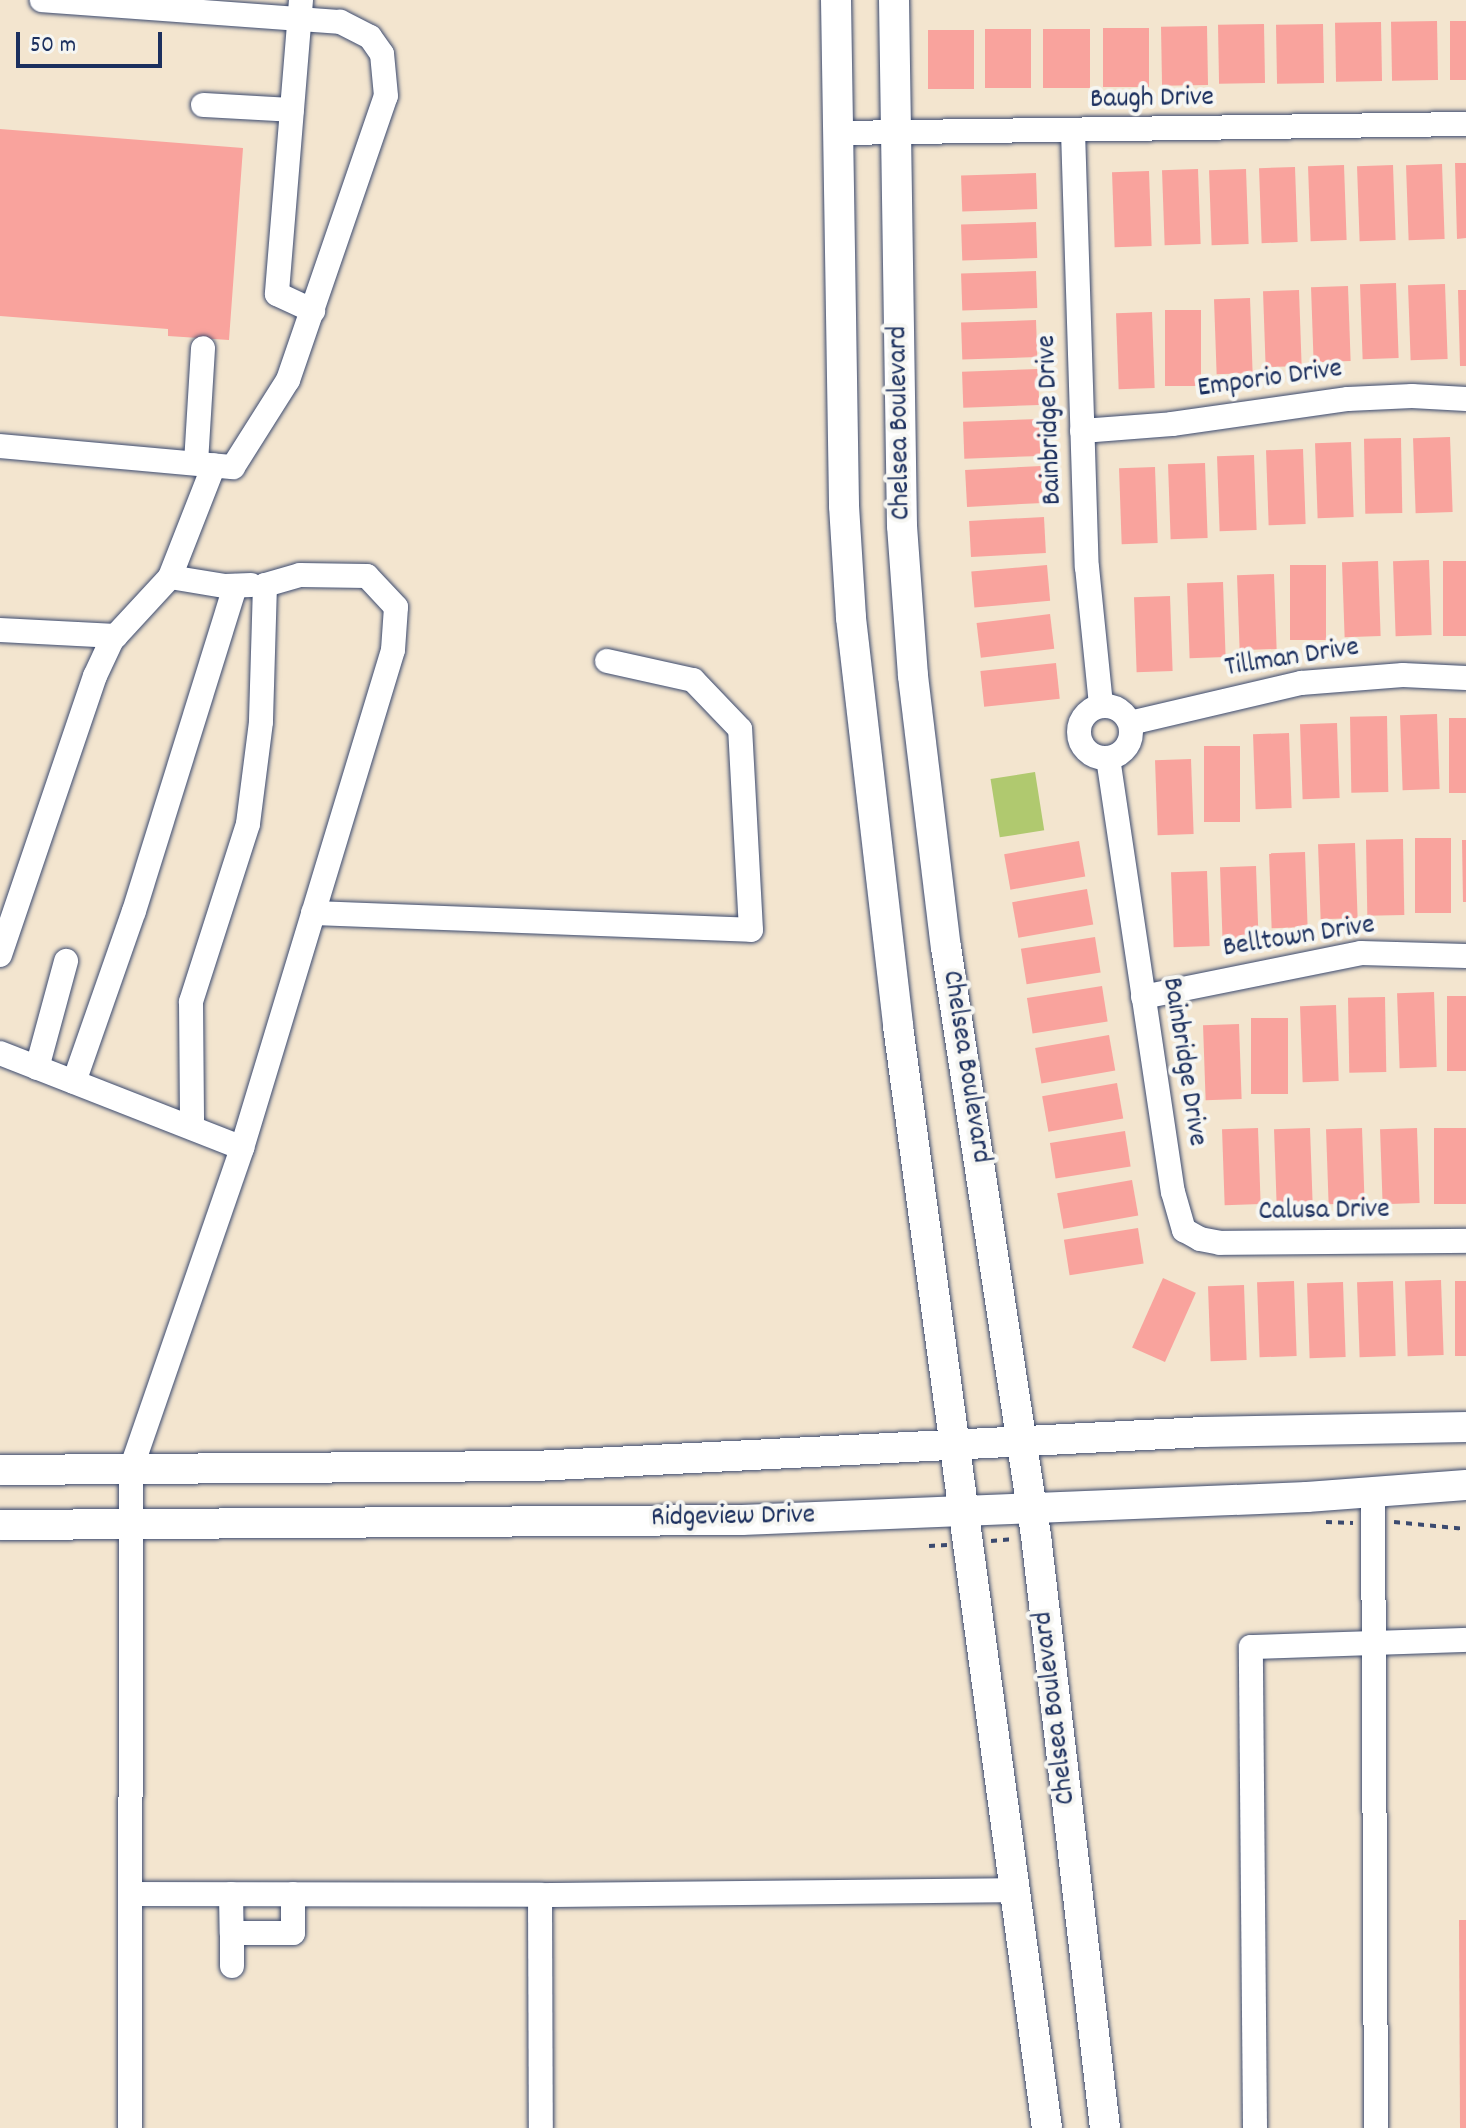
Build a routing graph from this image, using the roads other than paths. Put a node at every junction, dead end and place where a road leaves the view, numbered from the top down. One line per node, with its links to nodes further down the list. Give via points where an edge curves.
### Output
1 (42, 0): 4 (street)
2 (836, 0): 9 (main road, Chelsea Boulevard)
3 (894, 0): 10 (main road, Chelsea Boulevard)
4 (300, 10): 6 (street); 11 (street, via 370,37 386,70 378,123)
5 (203, 105): 6 (street)
6 (292, 110): 11 (street, via 277,294)
7 (1466, 124): 8 (street, Baugh Drive)
8 (1073, 131): 10 (street, Baugh Drive); 14 (street, Bainbridge Drive)
9 (838, 133): 10 (street, Baugh Drive); 41 (main road, Chelsea Boulevard, via 851,618)
10 (896, 133): 40 (main road, Chelsea Boulevard, via 909,629 946,947)
11 (313, 311): 16 (street, via 288,380 233,467)
12 (203, 348): 16 (street)
13 (1466, 399): 14 (street, Emporio Drive, via 1348,399)
14 (1082, 431): 24 (street, Bainbridge Drive, via 1087,567)
15 (0, 446): 16 (street)
16 (205, 464): 17 (street)
17 (170, 577): 19 (street); 21 (street)
18 (265, 585): 19 (street); 27 (street, via 300,575 367,576 396,607 393,650); 35 (street, via 261,722 248,824 191,1002)
19 (235, 586): 34 (street, via 134,911)
20 (0, 630): 21 (street)
21 (116, 636): 28 (street, via 95,676)
22 (607, 661): 27 (street, via 693,680 740,729 751,930)
23 (1466, 678): 25 (street, Tillman Drive, via 1403,675 1301,683)
24 (1101, 705): 25 (street, via 1115,707); 26 (street, via 1083,716 1078,732 1084,749)
25 (1130, 723): 26 (street, via 1129,744)
26 (1108, 758): 31 (street, Bainbridge Drive)
27 (313, 913): 36 (street)
28 (0, 955)
29 (1466, 956): 31 (street, Belltown Drive, via 1361,953)
30 (66, 961): 33 (street)
31 (1143, 997): 37 (street, Bainbridge Drive, via 1176,1213)
32 (0, 1053): 33 (street)
33 (37, 1068): 34 (street)
34 (74, 1082): 35 (street)
35 (192, 1127): 36 (street)
36 (242, 1148): 42 (street)
37 (1184, 1230): 38 (street, Calusa Drive, via 1220,1243)
38 (1466, 1241)
39 (1466, 1427): 40 (main road)
40 (1022, 1440): 41 (main road); 47 (main road, Chelsea Boulevard)
41 (953, 1444): 42 (main road, via 535,1466); 46 (main road, Chelsea Boulevard)
42 (131, 1469): 43 (main road); 48 (street)
43 (0, 1470)
44 (1466, 1485): 45 (main road, Ridgeview Drive)
45 (1373, 1492): 47 (main road, Ridgeview Drive); 51 (street)
46 (961, 1509): 47 (main road, Ridgeview Drive); 48 (main road, Ridgeview Drive, via 742,1520); 52 (main road, Chelsea Boulevard)
47 (1034, 1522): 62 (main road, Chelsea Boulevard)
48 (131, 1524): 49 (main road, Ridgeview Drive); 53 (street)
49 (0, 1525)
50 (1466, 1640): 51 (street)
51 (1374, 1642): 63 (street, via 1251,1647); 64 (street)
52 (1017, 1890): 56 (street); 61 (main road, Chelsea Boulevard)
53 (130, 1894): 54 (street); 59 (street)
54 (231, 1894): 55 (street); 57 (street)
55 (293, 1894): 56 (street); 57 (street, via 293,1933)
56 (540, 1895): 60 (street)
57 (232, 1933): 58 (street)
58 (232, 1966)
59 (130, 2128)
60 (541, 2128)
61 (1047, 2128)
62 (1105, 2128)
63 (1255, 2128)
64 (1376, 2128)

